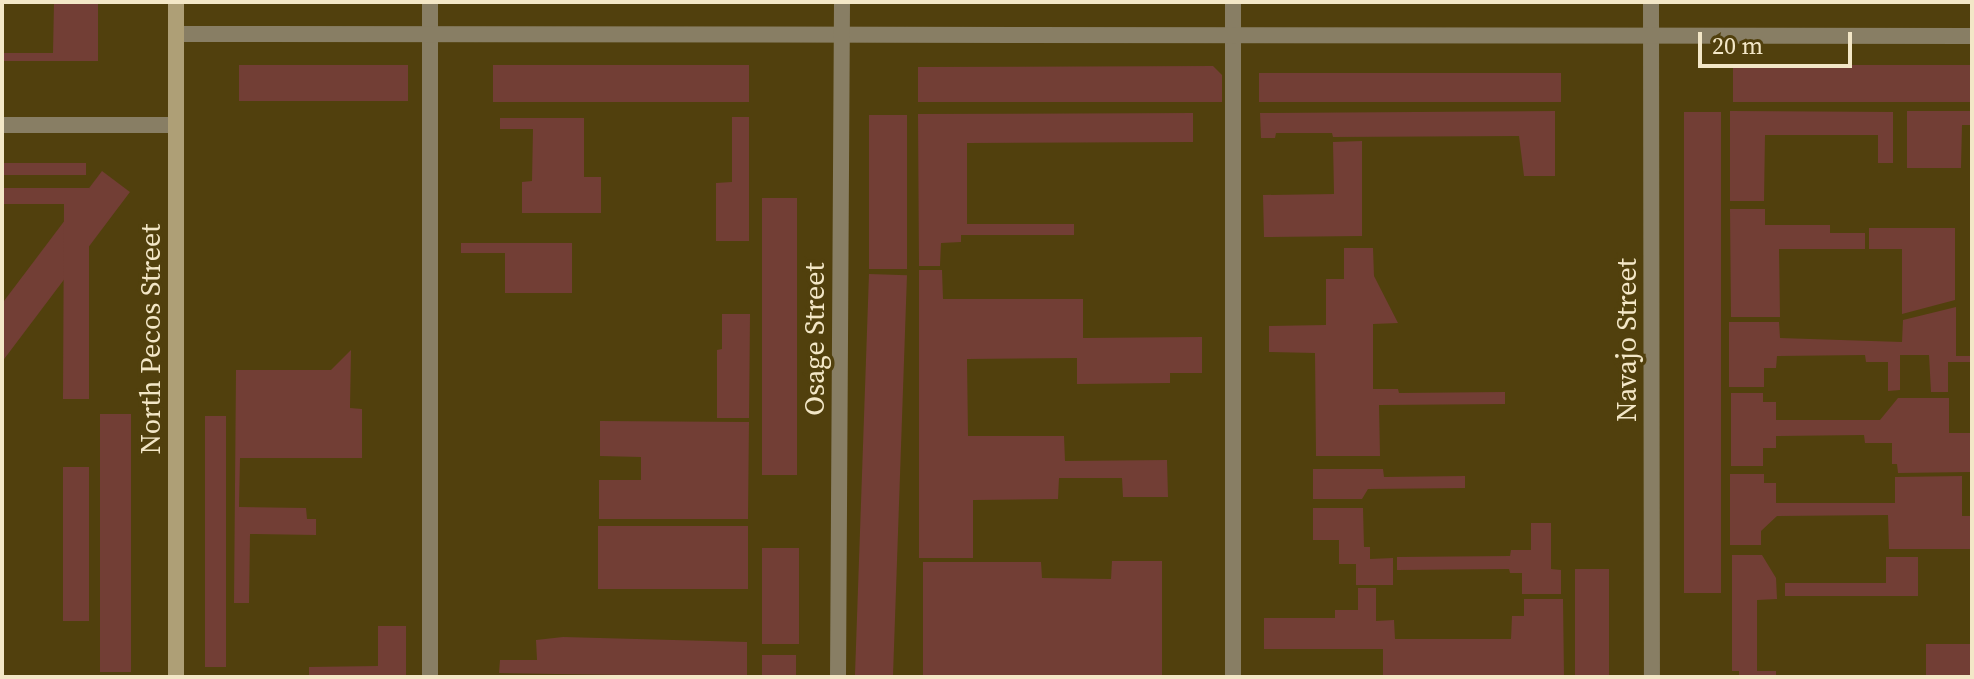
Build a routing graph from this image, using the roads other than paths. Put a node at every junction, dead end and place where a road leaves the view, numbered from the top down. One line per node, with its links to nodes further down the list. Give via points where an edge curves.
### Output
1 (176, 2): 6 (main road, North Pecos Street)
2 (430, 2): 7 (street)
3 (842, 2): 8 (street, Osage Street)
4 (1233, 2): 9 (street)
5 (1651, 2): 10 (street, Navajo Street)
6 (176, 34): 7 (street); 13 (main road, North Pecos Street)
7 (430, 34): 8 (street); 15 (street)
8 (842, 35): 9 (street); 16 (street, Osage Street)
9 (1233, 35): 10 (street); 17 (street)
10 (1651, 35): 11 (street); 18 (street, Navajo Street)
11 (1972, 36)
12 (2, 125): 13 (street)
13 (176, 125): 14 (main road, North Pecos Street)
14 (176, 677)
15 (430, 677)
16 (838, 677)
17 (1233, 677)
18 (1652, 677)

